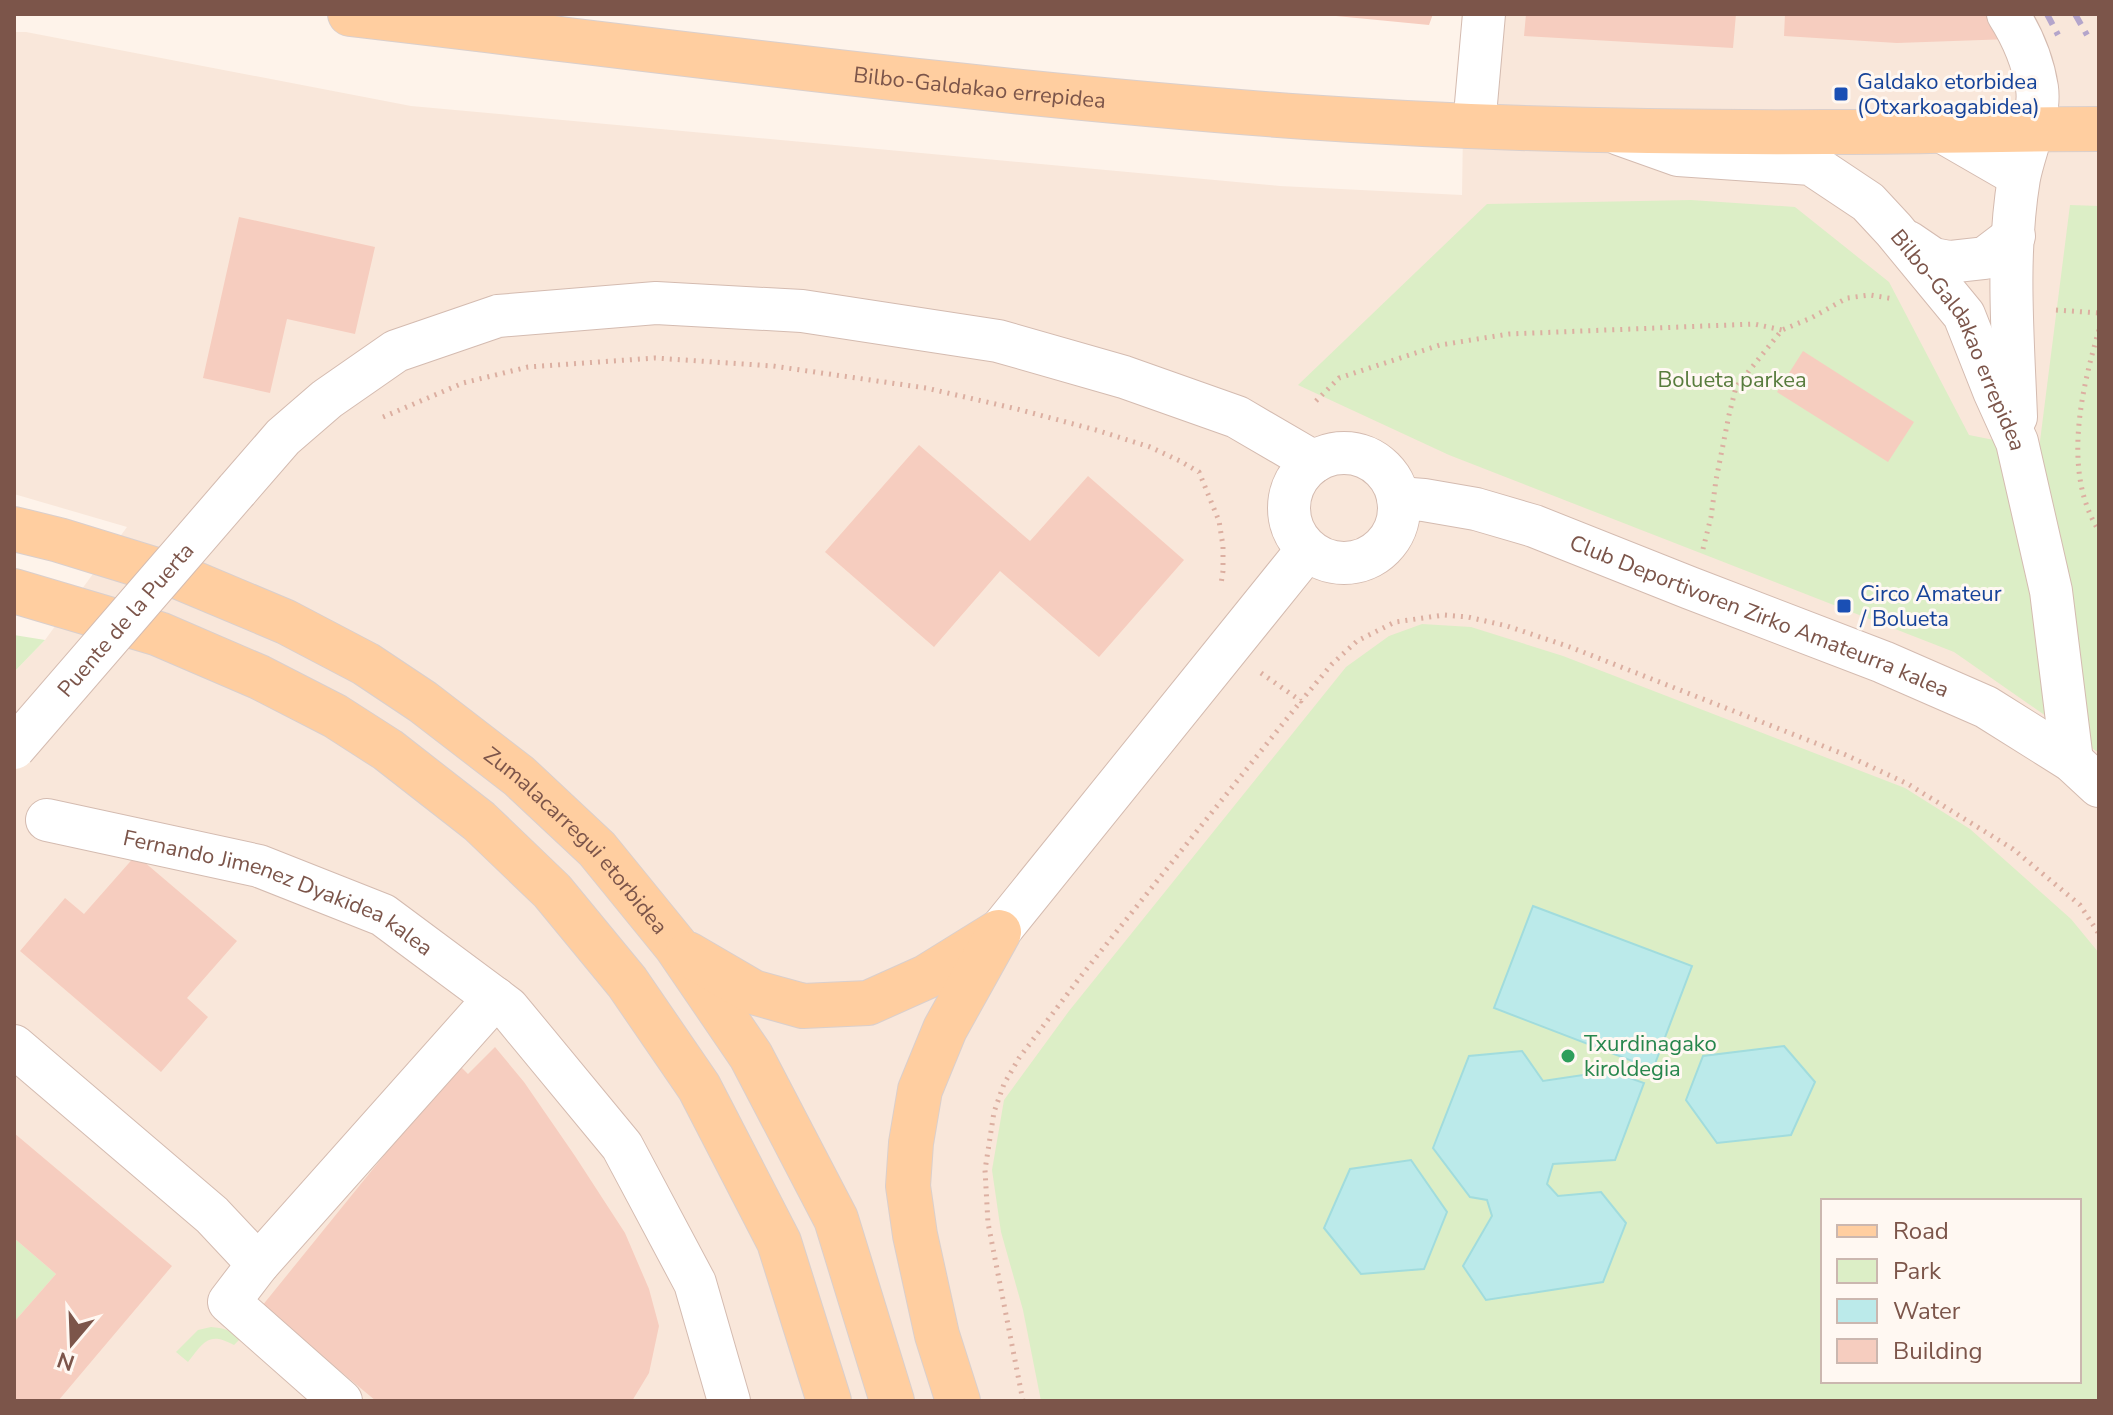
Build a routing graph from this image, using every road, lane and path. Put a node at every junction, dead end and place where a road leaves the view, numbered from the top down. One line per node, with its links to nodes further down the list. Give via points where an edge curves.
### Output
1 (350, 14): 4 (main road, Bilbo-Galdakao errepidea, via 950,84 1306,117)
2 (1484, 14): 4 (street)
3 (2008, 14): 5 (street, via 2022,36 2037,90)
4 (1474, 126): 7 (main road, Bilbo-Galdakao errepidea)
5 (2033, 129): 6 (main road, Bilbo-Galdakao errepidea); 8 (main road, Bilbo-Galdakao errepidea); 9 (street)
6 (2099, 129): 9 (street)
7 (1611, 131): 8 (main road, Bilbo-Galdakao errepidea); 10 (street, Bilbo-Galdakao errepidea, via 1678,155 1811,164 1868,202)
8 (1941, 131): 9 (street)
9 (2019, 176): 11 (street)
10 (1894, 230): 11 (street, via 1933,259 1949,262 1985,258); 19 (street, Bilbo-Galdakao errepidea, via 1964,315)
11 (2014, 236): 19 (street)
12 (1900, 300): 15 (path, via 1847,298)
13 (2053, 310): 14 (path)
14 (2099, 313)
15 (1782, 330): 17 (path, via 1754,324 1472,339 1339,378); 25 (path, via 1736,387)
16 (2099, 330): 23 (path, via 2080,407 2078,440 2081,482)
17 (1316, 401)
18 (373, 422): 27 (path, via 463,383 528,367 655,358 773,366 926,388 1096,430 1150,447 1199,472 1219,521)
19 (2017, 442): 31 (street, Bilbo-Galdakao errepidea)
20 (1314, 462): 21 (street, via 1328,455 1358,455 1385,470); 24 (street, via 1292,488 1289,504 1293,529); 30 (street, Puente de la Puerta, bridge, via 1237,417 998,341 802,311 656,303 498,316 396,351 283,437)
21 (1398, 498): 24 (street, via 1398,521 1372,556 1350,563 1327,561); 31 (street, Club Deportivoren Zirko Amateurra kalea, via 1476,509 1534,526 1883,662 1986,707)
22 (14, 529): 35 (main road, Zumalacarregui etorbidea, via 179,577 286,622 366,664 519,776 597,849)
23 (2099, 531)
24 (1307, 550): 28 (street)
25 (1703, 550)
26 (14, 591): 41 (main road, via 159,634 335,716 479,821 552,891 627,982 699,1087 779,1242)
27 (1219, 592)
28 (1227, 648): 29 (path); 33 (street)
29 (1301, 701): 34 (path, via 1357,641 1395,622 1444,615 1507,626 1846,755 1908,784 2013,849 2080,905); 44 (path, via 1081,976 1004,1084 994,1112 985,1183)
30 (14, 748)
31 (2086, 774)
32 (47, 820): 36 (street, Fernando Jimenez Dyakidea kalea, via 259,866 369,909)
33 (999, 932): 35 (main road, via 926,977 868,1003 803,1006 753,992); 43 (main road, via 945,1029 920,1090 911,1143 908,1186 915,1235)
34 (2099, 934)
35 (676, 946): 42 (main road, Zumalacarregui etorbidea, via 751,1056 836,1219)
36 (495, 998): 38 (street); 40 (street, Fernando Jimenez Dyakidea kalea, via 622,1146 695,1283)
37 (14, 1046): 38 (street, via 212,1215)
38 (258, 1264): 39 (street, via 229,1302)
39 (341, 1401)
40 (729, 1401)
41 (829, 1401)
42 (892, 1401)
43 (958, 1401)
44 (1023, 1401)

